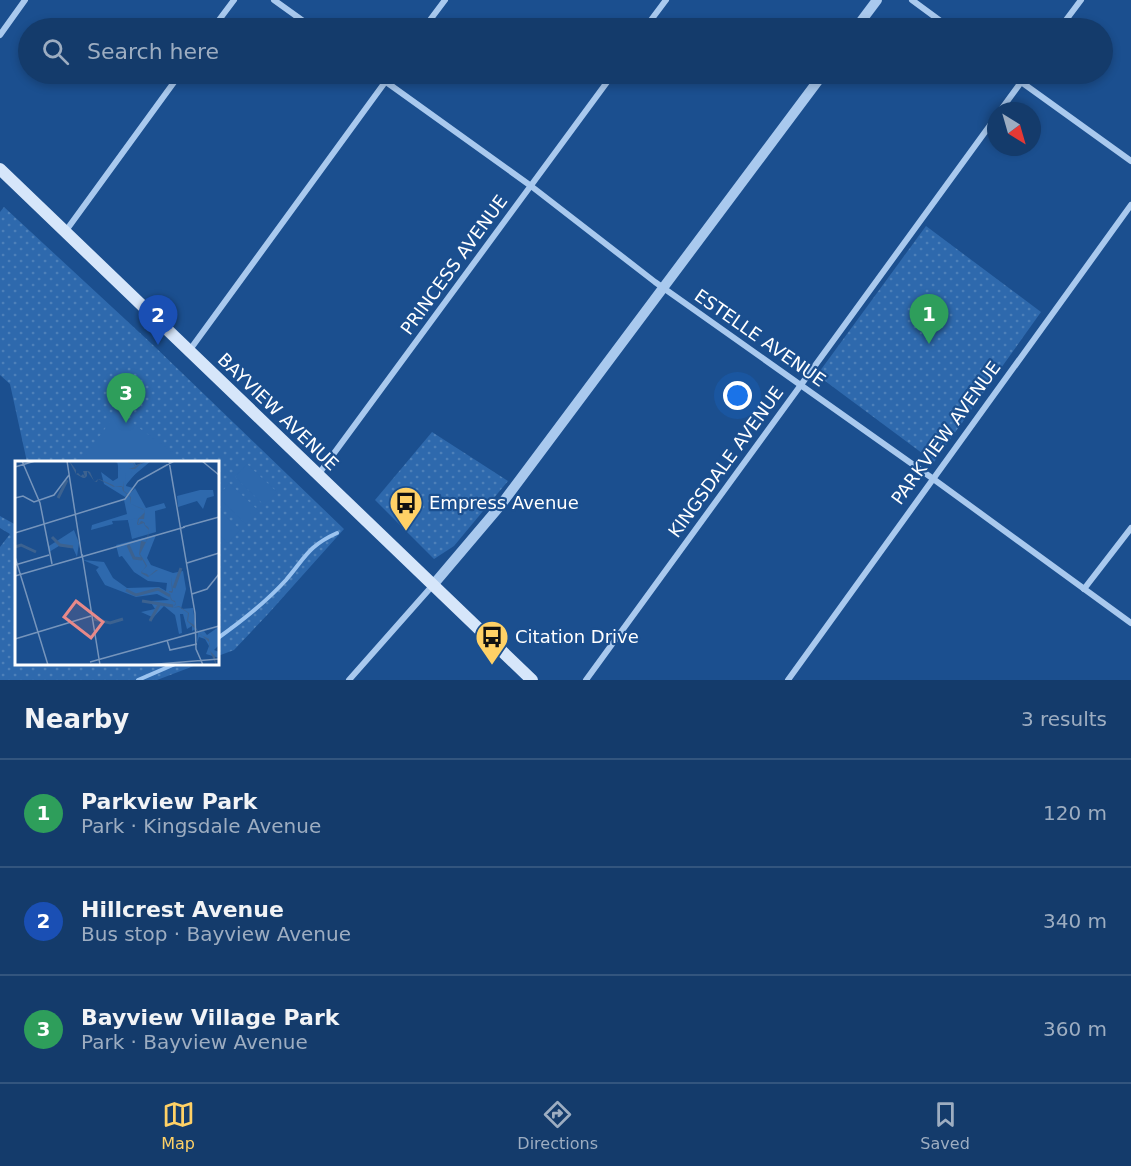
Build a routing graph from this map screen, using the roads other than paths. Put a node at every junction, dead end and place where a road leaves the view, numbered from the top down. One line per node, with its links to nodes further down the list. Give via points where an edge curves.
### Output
1 (25, 0): 16 (street)
2 (234, 0): 9 (street)
3 (274, 0): 10 (street)
4 (444, 0): 11 (street)
5 (666, 0): 12 (street)
6 (877, 0): 13 (street)
7 (912, 0): 14 (street)
8 (1081, 0): 15 (street)
9 (220, 18)
10 (299, 18)
11 (431, 18)
12 (652, 18)
13 (864, 18)
14 (936, 18)
15 (1068, 18)
16 (0, 35)
17 (173, 84): 30 (street)
18 (383, 84): 32 (street)
19 (389, 84): 28 (street, ESTELLE AVENUE)
20 (606, 84): 28 (street, PRINCESS AVENUE)
21 (816, 84): 31 (street)
22 (1020, 84): 24 (street)
23 (1024, 84): 26 (street)
24 (1007, 102)
25 (987, 129): 33 (street, KINGSDALE AVENUE)
26 (1131, 161)
27 (0, 169): 30 (main road, BAYVIEW AVENUE)
28 (531, 186): 31 (street, ESTELLE AVENUE); 34 (street, PRINCESS AVENUE)
29 (1131, 205): 35 (street, PARKVIEW AVENUE)
30 (65, 232): 32 (main road, BAYVIEW AVENUE)
31 (664, 288): 33 (street, ESTELLE AVENUE); 37 (street, via 500,506)
32 (189, 351): 34 (main road, BAYVIEW AVENUE)
33 (800, 385): 35 (street, ESTELLE AVENUE); 42 (street, KINGSDALE AVENUE)
34 (318, 475): 37 (main road, BAYVIEW AVENUE)
35 (932, 478): 38 (street, ESTELLE AVENUE); 43 (street, PARKVIEW AVENUE)
36 (1131, 528): 38 (street)
37 (433, 585): 40 (street); 41 (main road, BAYVIEW AVENUE)
38 (1084, 590): 39 (street, ESTELLE AVENUE)
39 (1131, 623)
40 (349, 680)
41 (532, 680)
42 (586, 680)
43 (788, 680)

